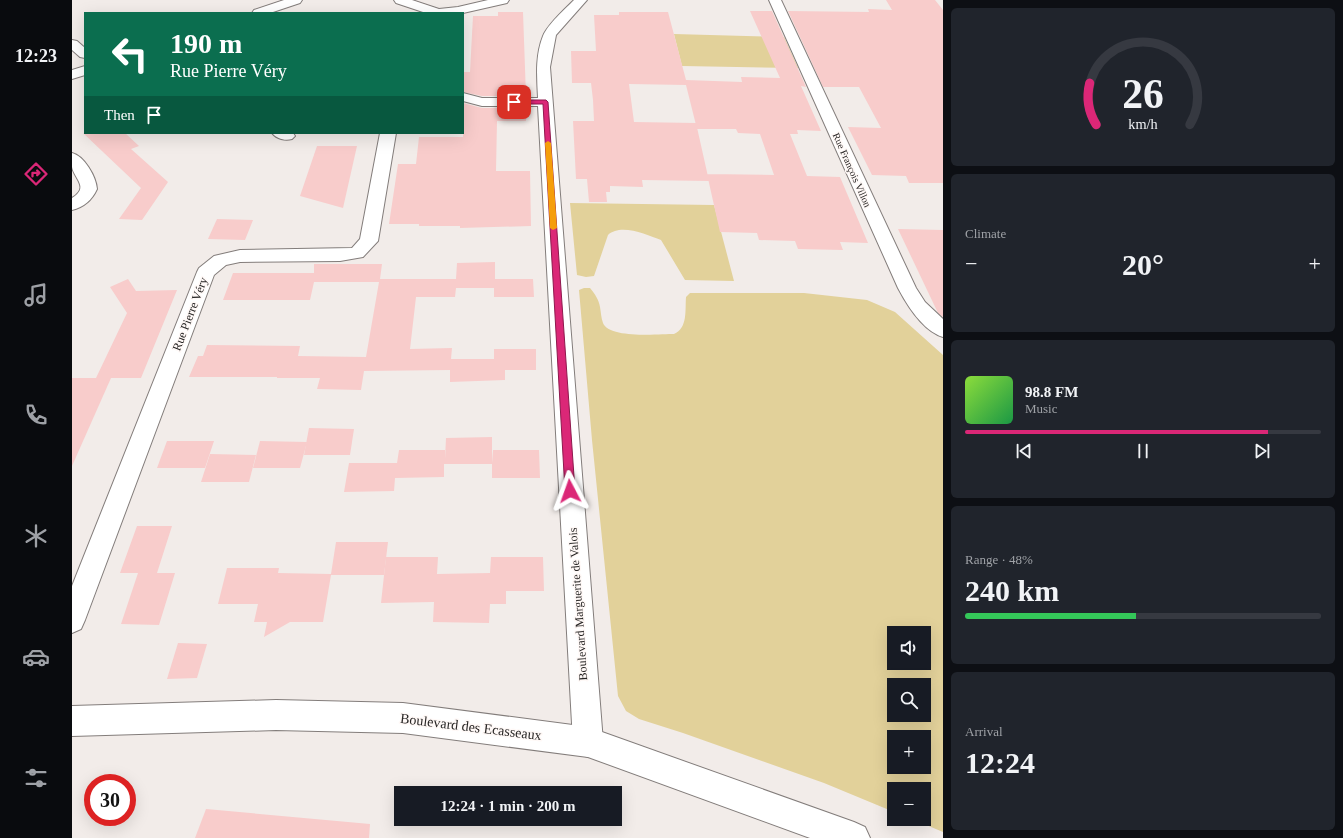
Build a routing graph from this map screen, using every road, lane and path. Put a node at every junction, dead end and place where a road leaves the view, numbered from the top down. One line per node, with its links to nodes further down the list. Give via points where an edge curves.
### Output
1 (296, 0): 6 (street)
2 (400, 0): 7 (street)
3 (502, 0): 8 (street)
4 (581, 0): 14 (street, Boulevard Marguerite de Valois, via 560,20 550,35 543,66)
5 (775, 0): 18 (street, Rue François Villon, via 907,288 918,307)
6 (261, 12)
7 (435, 12)
8 (448, 12)
9 (72, 44): 10 (street)
10 (84, 53)
11 (84, 70): 12 (street)
12 (72, 75)
13 (464, 97): 14 (street, via 482,102)
14 (546, 102): 21 (street, Boulevard Marguerite de Valois)
15 (388, 134): 19 (street, Rue Pierre Véry, via 369,241 357,253 240,256 220,260 206,272)
16 (72, 158): 17 (street, via 87,176 90,185 85,197)
17 (72, 205)
18 (943, 330)
19 (72, 620)
20 (72, 721): 21 (street, Boulevard des Ecasseaux, via 276,715 403,718)
21 (588, 742): 22 (street, Boulevard des Ecasseaux)
22 (854, 838)

